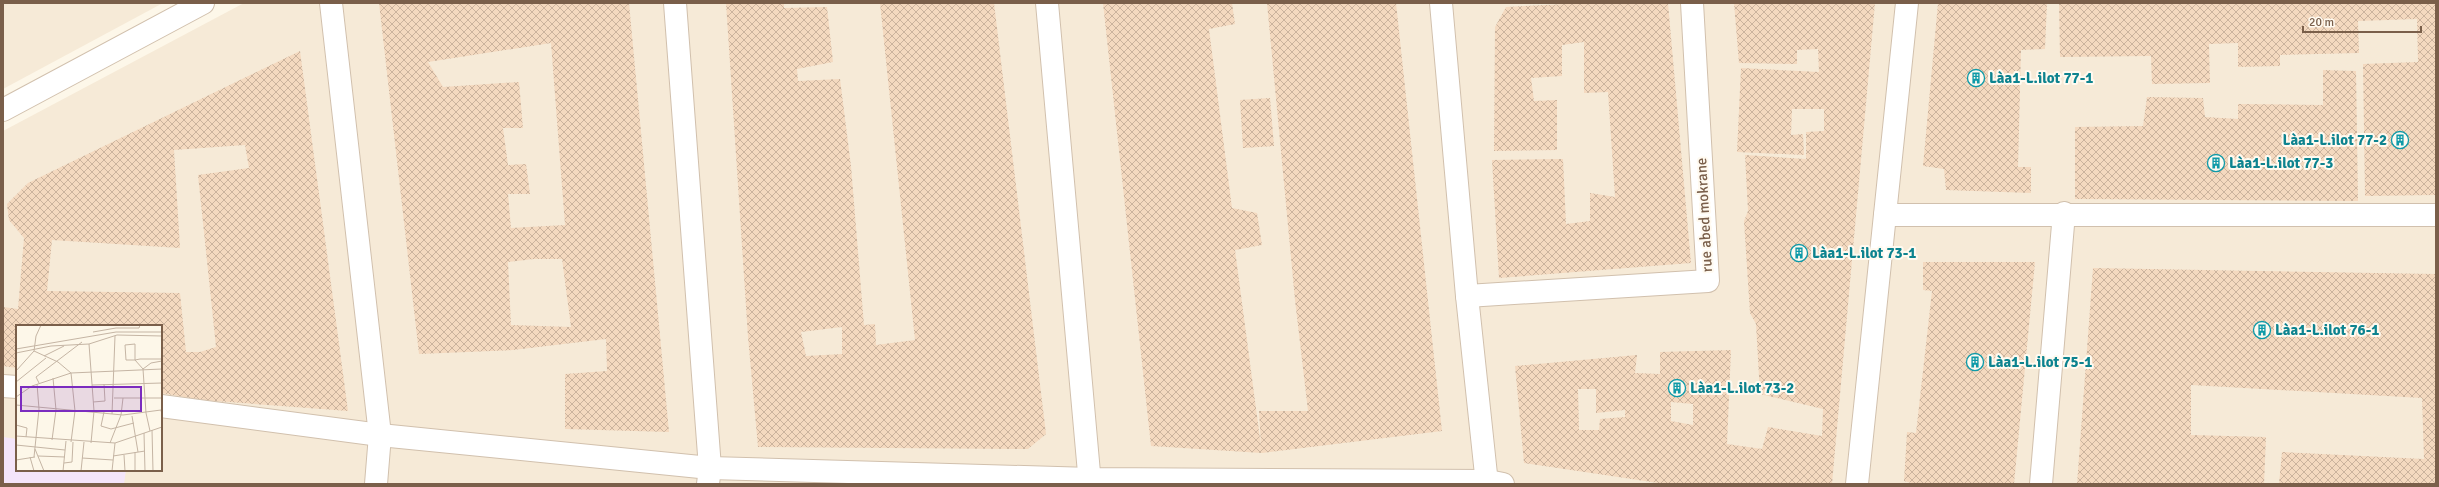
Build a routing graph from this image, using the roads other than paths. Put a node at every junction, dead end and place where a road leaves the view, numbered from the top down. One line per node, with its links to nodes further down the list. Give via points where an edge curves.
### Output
1 (202, 3): 8 (street)
2 (331, 3): 16 (street)
3 (675, 3): 17 (street)
4 (1047, 3): 18 (street)
5 (1441, 3): 12 (street)
6 (1692, 3): 12 (street, rue abed mokrane, via 1708,281)
7 (1907, 3): 10 (street)
8 (3, 110)
9 (2064, 213): 10 (street); 11 (street); 22 (street)
10 (1885, 215): 21 (street)
11 (2436, 215)
12 (1467, 296): 19 (street)
13 (3, 386): 14 (street)
14 (16, 388)
15 (162, 406): 16 (street)
16 (380, 435): 17 (street); 20 (street)
17 (709, 476): 18 (street)
18 (1090, 482): 19 (street)
19 (1493, 483)
20 (376, 484)
21 (1857, 484)
22 (2041, 484)

